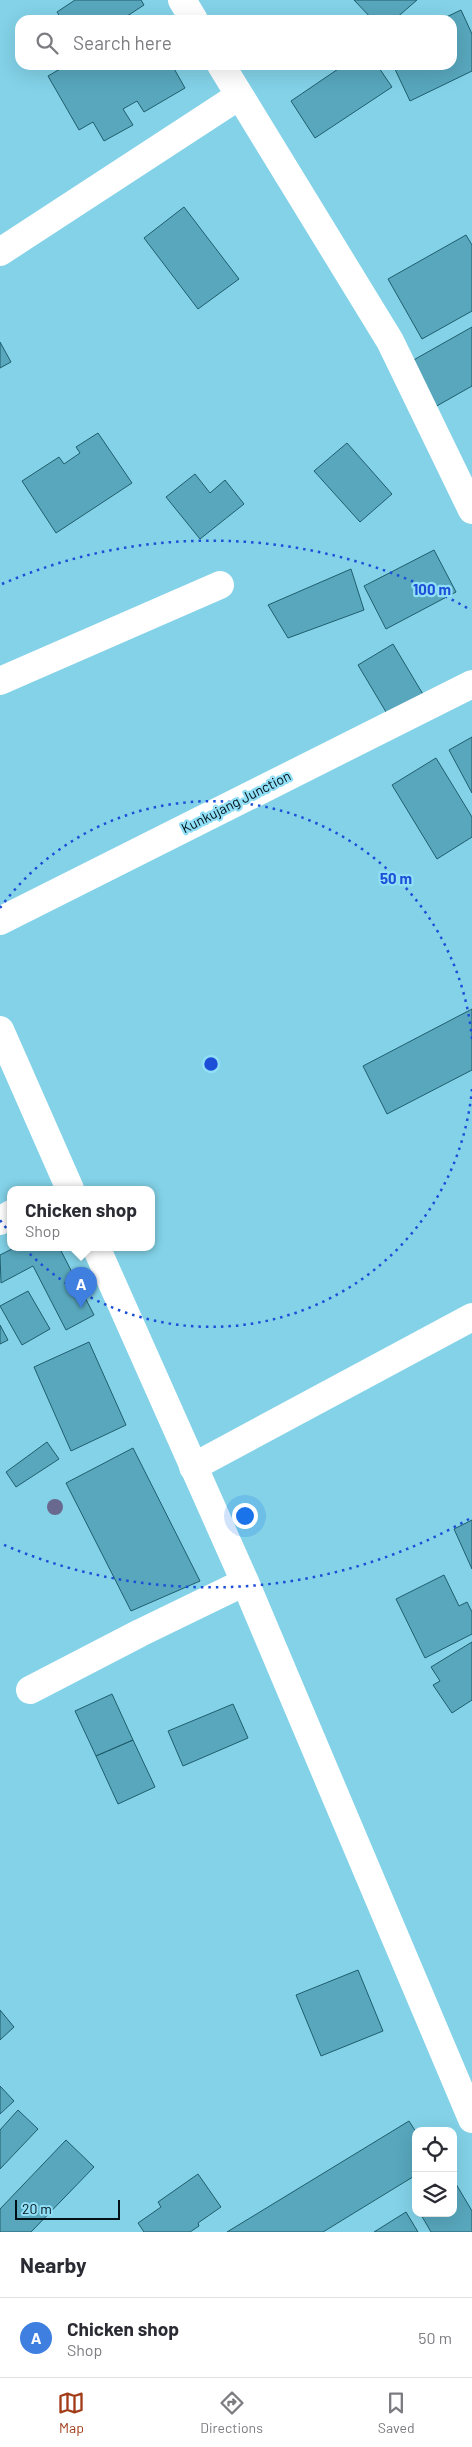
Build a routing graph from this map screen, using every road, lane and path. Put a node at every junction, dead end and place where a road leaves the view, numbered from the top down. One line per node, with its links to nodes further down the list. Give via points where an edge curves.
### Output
1 (182, 0): 2 (street)
2 (191, 15)
3 (224, 70): 4 (street)
4 (239, 96): 5 (street); 6 (street, via 390,341)
5 (0, 252)
6 (472, 510)
7 (220, 586): 8 (street)
8 (0, 681)
9 (472, 684): 10 (street, Kunkujang Junction)
10 (0, 921)
11 (0, 1030): 12 (street)
12 (64, 1186)
13 (98, 1251): 15 (street)
14 (472, 1317): 15 (street)
15 (193, 1467): 16 (street)
16 (245, 1582): 17 (street); 18 (street)
17 (30, 1690)
18 (472, 2119)

